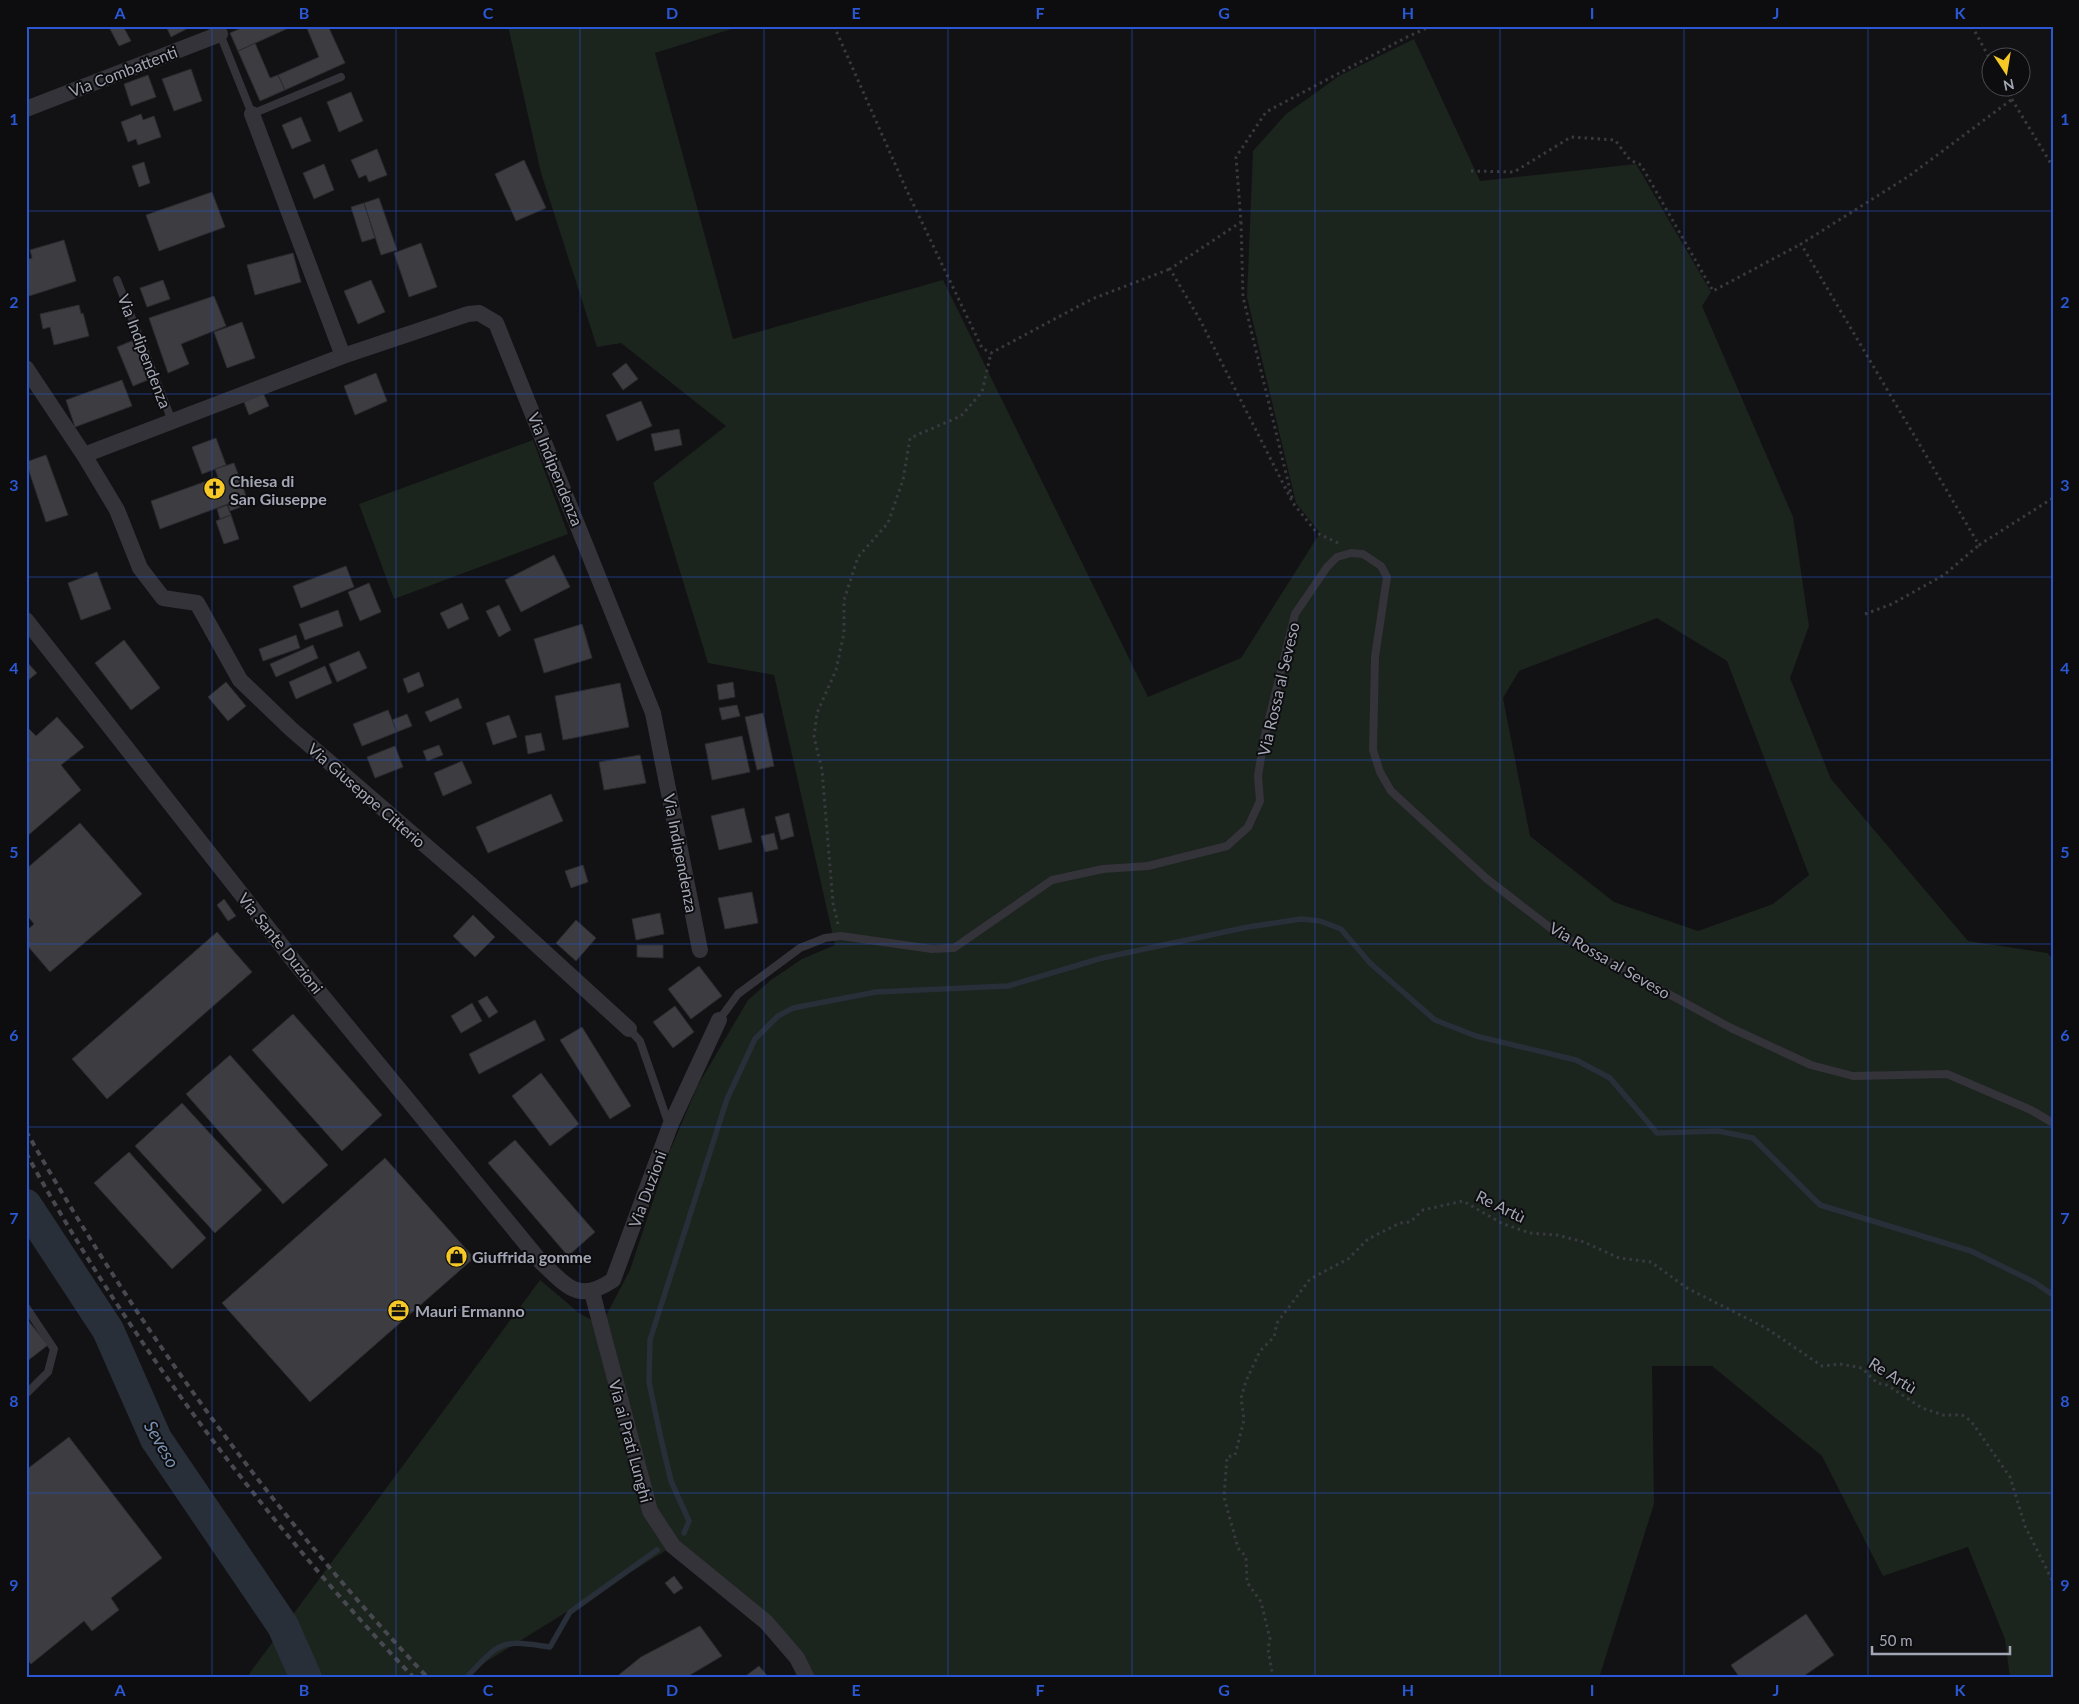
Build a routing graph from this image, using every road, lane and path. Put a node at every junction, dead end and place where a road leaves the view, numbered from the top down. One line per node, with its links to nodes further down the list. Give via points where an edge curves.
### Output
1 (834, 26): 16 (path, via 907,191 982,348)
2 (1431, 26): 12 (path, via 1266,112 1236,157)
3 (1972, 26): 5 (path)
4 (218, 30): 8 (street, Via Combattenti); 9 (lane)
5 (1984, 48)
6 (340, 77): 9 (lane)
7 (2011, 100): 10 (path); 13 (path, via 1909,176)
8 (26, 109)
9 (252, 114): 17 (street)
10 (2053, 167)
11 (1471, 171): 13 (path, via 1514,172 1571,137 1615,140 1630,160 1641,165 1713,291)
12 (1241, 222): 14 (path); 22 (path, via 1243,297)
13 (1802, 244): 23 (path)
14 (1170, 269): 16 (path, via 1092,299); 22 (path, via 1199,318)
15 (117, 280): 19 (lane, Via Indipendenza)
16 (992, 353): 27 (path, via 982,392 961,416 910,438 903,480 888,523 858,557 844,600 844,633 836,670 817,713 814,736 822,770 833,903)
17 (344, 356): 19 (street, Via Indipendenza); 28 (street, Via Indipendenza, via 468,314 479,313 496,322 653,712)
18 (26, 368): 20 (street)
19 (172, 421): 20 (street, Via Indipendenza)
20 (84, 455): 30 (street, Via Giuseppe Citterio, via 116,510 140,568 163,598 197,603 240,680)
21 (2053, 498): 23 (path)
22 (1293, 504): 24 (path, via 1317,533)
23 (1979, 545): 25 (path, via 1944,575 1892,604)
24 (1351, 553): 27 (lane, Via Rossa al Seveso, via 1338,557 1327,567 1295,614 1264,739 1258,776 1260,801 1248,827 1227,846 1148,866 1104,868 1052,880 954,948 932,949); 31 (lane, Via Rossa al Seveso, via 1364,554 1381,566 1387,577 1375,657 1372,750 1380,772 1391,791 1487,879 1557,933 1731,1028 1811,1065 1853,1076 1948,1074)
25 (1865, 614)
26 (26, 620): 33 (street, Via Sante Duzioni, via 297,965 541,1262 574,1290)
27 (841, 936): 29 (lane, Via Rossa al Seveso, via 824,938 800,948 738,994)
28 (700, 950)
29 (719, 1020): 32 (street, Via Duzioni)
30 (629, 1029): 32 (lane, Via Giuseppe Citterio, via 640,1041)
31 (2053, 1123)
32 (670, 1126): 33 (street, Via Duzioni, via 613,1280)
33 (592, 1292): 37 (street, Via ai Prati Lunghi, via 650,1511 674,1546 766,1622 797,1658)
34 (26, 1307): 35 (lane, via 54,1349 48,1372)
35 (26, 1394)
36 (2053, 1582): 38 (path, Re Artù, via 2025,1526 2010,1476 1971,1421 1962,1415 1943,1415 1922,1408 1887,1385 1878,1384 1862,1368 1840,1364 1822,1366 1766,1328 1687,1288 1651,1262 1619,1258 1584,1242 1557,1235 1530,1234 1501,1223 1463,1201 1423,1210 1410,1222 1400,1223 1368,1239 1348,1258 1310,1279 1277,1323 1274,1337 1260,1352 1246,1382 1241,1398 1244,1420 1235,1455 1227,1457 1224,1498 1238,1548 1246,1557 1247,1582 1261,1602 1270,1638 1268,1649)
37 (807, 1678)
38 (1273, 1678)

